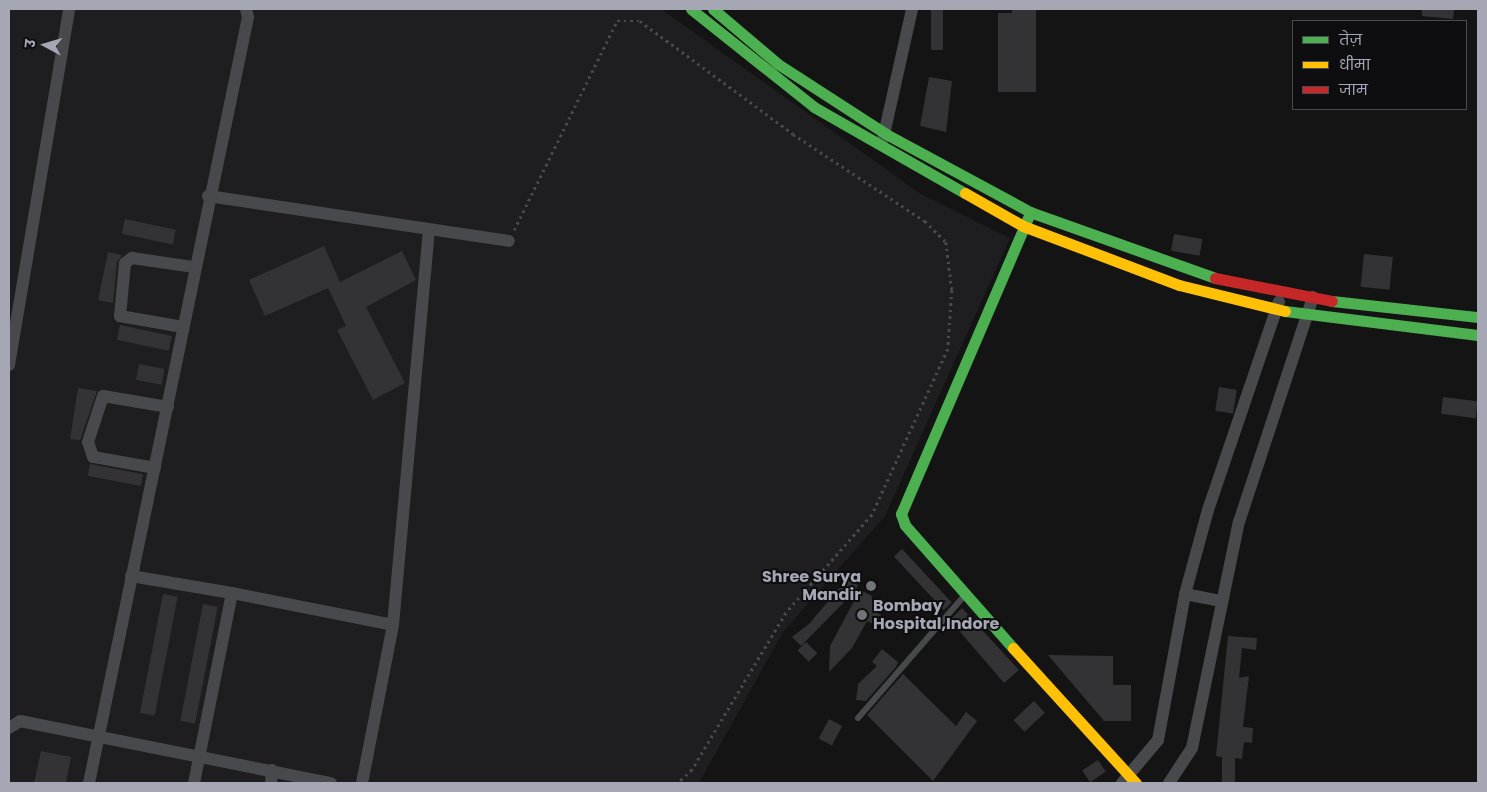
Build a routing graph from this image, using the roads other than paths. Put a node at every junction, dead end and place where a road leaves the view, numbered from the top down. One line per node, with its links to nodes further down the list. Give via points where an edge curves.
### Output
1 (69, 9): 21 (street)
2 (246, 9): 8 (street, via 248,17)
3 (691, 9): 7 (street, via 767,74)
4 (712, 9): 6 (street, via 778,64)
5 (912, 9): 6 (street)
6 (886, 134): 7 (street); 9 (street)
7 (879, 148): 10 (street)
8 (208, 196): 11 (street); 13 (street)
9 (1030, 212): 10 (street); 14 (street, via 1180,268)
10 (1023, 226): 16 (street, via 1179,285); 27 (street, via 900,514 905,525)
11 (429, 232): 12 (street); 29 (street)
12 (509, 241)
13 (194, 267): 19 (street); 19 (street, via 132,258 126,263 120,316)
14 (1282, 293): 15 (street); 16 (street)
15 (1313, 297): 17 (street); 18 (street, via 1420,314)
16 (1277, 309): 17 (street); 26 (street, via 1231,438)
17 (1308, 316): 20 (street); 28 (street, via 1239,522)
18 (1478, 317)
19 (183, 327): 22 (street)
20 (1478, 335)
21 (9, 365)
22 (168, 407): 23 (street); 23 (street, via 103,396 88,442 93,456)
23 (155, 468): 24 (street)
24 (131, 576): 25 (street); 32 (street)
25 (232, 593): 29 (street); 33 (street)
26 (1185, 594): 28 (street); 35 (street, via 1163,725 1153,748)
27 (965, 595): 30 (lane); 35 (street)
28 (1220, 601): 41 (street, via 1192,748)
29 (393, 625): 40 (street)
30 (858, 718)
31 (9, 728): 32 (street, via 20,721)
32 (98, 738): 33 (street); 36 (street)
33 (199, 756): 34 (street); 37 (street)
34 (272, 770): 38 (street); 39 (street)
35 (1130, 781)
36 (89, 783)
37 (194, 783)
38 (271, 783)
39 (331, 783)
40 (362, 783)
41 (1170, 783)

